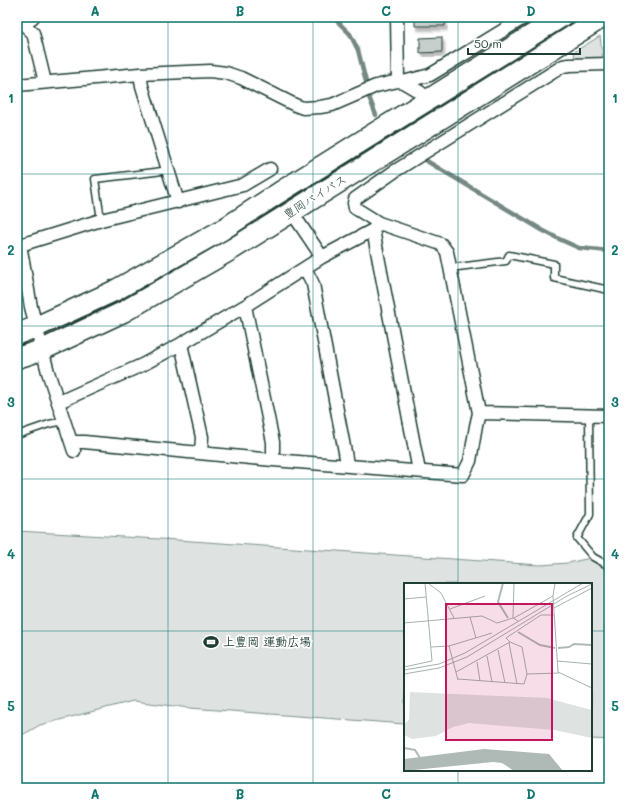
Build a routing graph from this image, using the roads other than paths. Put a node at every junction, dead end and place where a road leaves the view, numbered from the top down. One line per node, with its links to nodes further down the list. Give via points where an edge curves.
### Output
1 (33, 17): 6 (street)
2 (396, 17): 10 (street)
3 (525, 17): 10 (street, via 430,75)
4 (561, 17): 12 (highway, 豊岡バイパス)
5 (603, 17): 16 (highway, 豊岡バイパス)
6 (20, 21): 9 (street, via 33,33)
7 (609, 64): 18 (street, via 563,66 394,171 354,203 355,208)
8 (140, 74): 9 (street); 10 (street, via 210,71 226,73 303,108 332,105 376,86); 14 (street)
9 (45, 82): 11 (street)
10 (401, 82): 12 (street)
11 (17, 85)
12 (430, 100): 25 (highway, 豊岡バイパス, via 216,233 114,291)
13 (270, 169): 15 (street, via 242,185)
14 (168, 170): 15 (street); 17 (lane, via 95,179)
15 (178, 202): 17 (street)
16 (291, 211): 20 (street); 28 (highway, 豊岡バイパス, via 234,248 122,312)
17 (101, 220): 19 (street)
18 (376, 227): 20 (street); 22 (street, via 441,244 447,252); 39 (street)
19 (18, 245): 25 (street)
20 (322, 257): 21 (street)
21 (305, 268): 24 (street); 38 (street, via 313,284)
22 (450, 268): 23 (lane, via 506,261 509,255 554,264 554,278); 31 (street)
23 (609, 290)
24 (245, 306): 27 (street); 37 (street, via 273,442)
25 (36, 327): 26 (highway, 豊岡バイパス); 28 (street)
26 (17, 334)
27 (181, 344): 30 (street, via 142,365); 36 (street, via 202,437)
28 (42, 350): 29 (highway, 豊岡バイパス); 30 (street)
29 (17, 358)
30 (59, 402): 34 (street)
31 (480, 413): 32 (street); 39 (street, via 470,462 463,475)
32 (589, 416): 33 (street); 40 (lane, via 590,514 577,538 593,557)
33 (609, 416)
34 (65, 421): 35 (lane); 36 (street, via 73,447 84,442)
35 (17, 435)
36 (201, 453): 37 (street)
37 (273, 460): 38 (street)
38 (347, 465): 39 (street)
39 (419, 471)
40 (609, 566)

